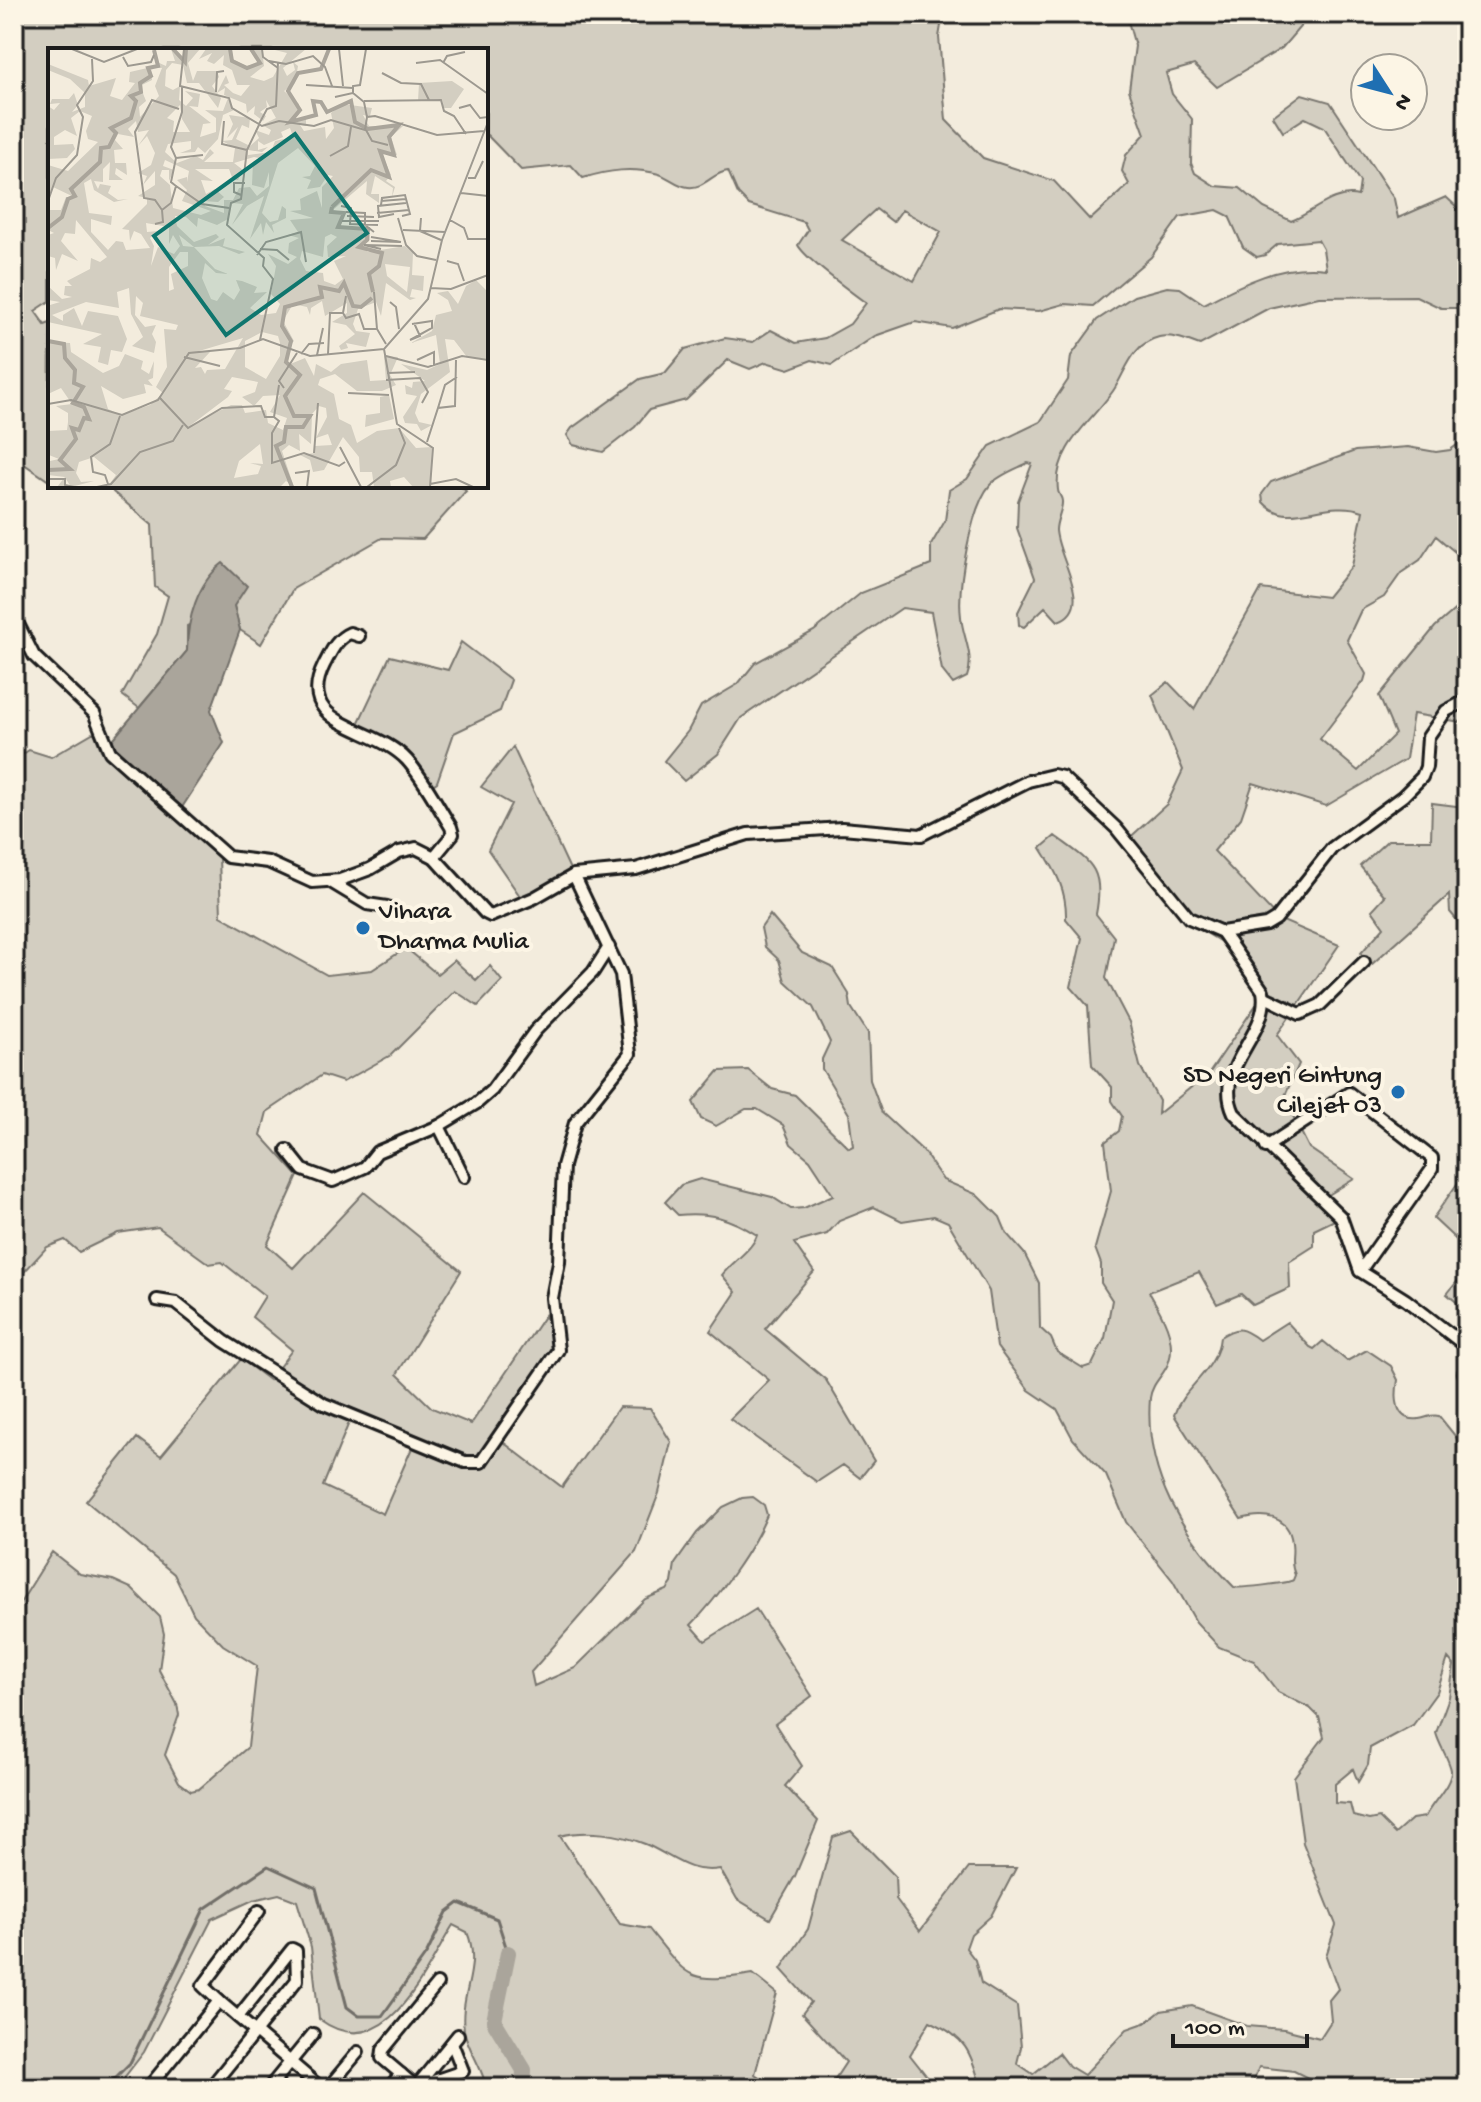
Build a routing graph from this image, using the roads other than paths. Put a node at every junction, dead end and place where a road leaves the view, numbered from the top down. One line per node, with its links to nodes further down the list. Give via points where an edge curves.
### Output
1 (14, 616): 6 (street, via 34,656 94,713 110,752 222,853 268,862 305,880)
2 (359, 636): 4 (street, via 340,637 317,681 316,699 326,714 379,739 407,760 453,834)
3 (1467, 700): 8 (street, via 1446,711 1428,737 1422,777 1332,848 1276,919)
4 (434, 857): 5 (street, via 491,916); 6 (street, via 408,849 370,869)
5 (574, 875): 8 (street, via 636,869 748,834 842,828 921,835 1028,781 1053,775 1073,785 1116,828 1189,918); 9 (street)
6 (329, 881): 7 (street, via 367,904)
7 (387, 907)
8 (1222, 932): 11 (street)
9 (609, 947): 12 (street, via 593,972 535,1031 492,1090); 17 (street, via 621,974 630,1054 575,1123 563,1166 552,1298 558,1350 481,1462 465,1462 324,1404 224,1341 176,1303)
10 (1364, 962): 11 (street, via 1320,1005 1300,1014)
11 (1265, 997): 13 (street, via 1228,1090 1234,1113)
12 (439, 1126): 14 (street, via 377,1152 365,1167 333,1181 303,1170); 15 (street)
13 (1266, 1147): 16 (street, via 1341,1217); 16 (street, via 1349,1093 1432,1158 1432,1169)
14 (287, 1150)
15 (464, 1177)
16 (1360, 1271): 18 (street)
17 (157, 1300)
18 (1467, 1347)
19 (259, 1911): 21 (street, via 205,1982 205,1990)
20 (437, 1984): 27 (street, via 383,2050 382,2058)
21 (219, 2001): 22 (street); 28 (street)
22 (238, 2017): 23 (street); 23 (street, via 292,1949 296,1951 297,1980)
23 (255, 2032): 26 (street); 29 (street)
24 (313, 2034): 26 (street)
25 (358, 2052): 32 (street)
26 (290, 2062): 30 (street); 31 (street)
27 (401, 2074): 33 (street); 34 (street)
28 (148, 2088)
29 (210, 2088)
30 (269, 2088)
31 (321, 2088)
32 (328, 2088)
33 (389, 2088)
34 (416, 2088): 34 (street, via 463,2071 455,2039)

